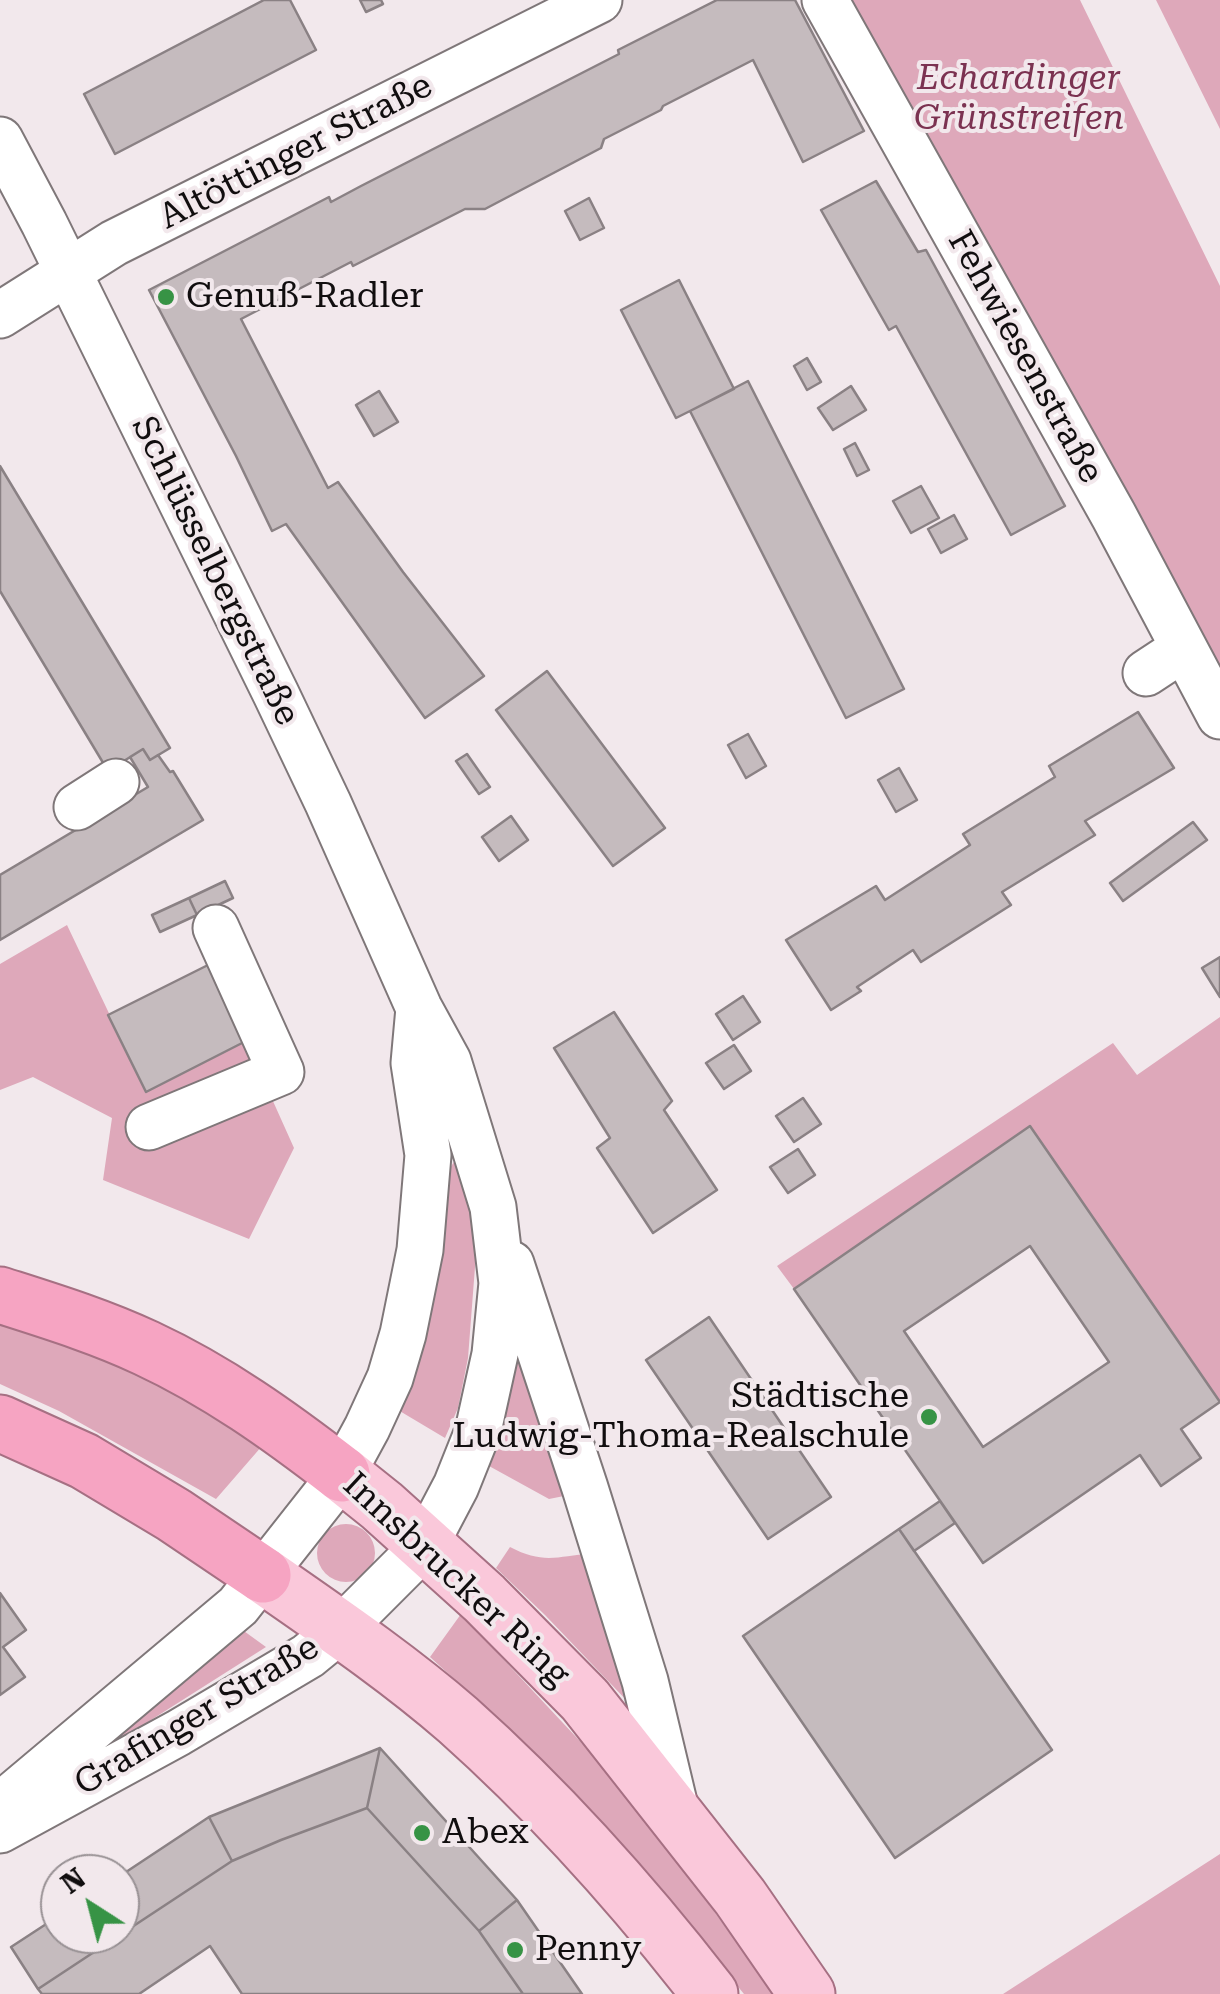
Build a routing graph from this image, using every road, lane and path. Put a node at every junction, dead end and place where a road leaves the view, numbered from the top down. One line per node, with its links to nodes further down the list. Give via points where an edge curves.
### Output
1 (599, 0): 4 (street, Altöttinger Straße)
2 (824, 0): 6 (street, Fehwiesenstraße)
3 (0, 140): 4 (street, Schlüsselbergstraße)
4 (68, 272): 5 (street, Altöttinger Straße); 12 (street, Schlüsselbergstraße, via 328,803)
5 (0, 314)
6 (1184, 648): 7 (street); 8 (street, Fehwiesenstraße)
7 (1146, 673)
8 (1220, 716)
9 (116, 782): 10 (street)
10 (76, 806)
11 (216, 928): 13 (street, via 281,1072)
12 (419, 1008): 14 (street, Schlüsselbergstraße, via 448,1061); 17 (street, Schlüsselbergstraße, via 414,1064 428,1155 420,1250 390,1378)
13 (149, 1127)
14 (493, 1207): 18 (street, Schlüsselbergstraße, via 502,1283 495,1354 478,1430); 22 (street, via 645,1681)
15 (0, 1295): 17 (highway, Innsbrucker Ring, via 80,1320 213,1382)
16 (0, 1423): 19 (highway, via 84,1461)
17 (342, 1474): 18 (main road, Innsbrucker Ring); 19 (street, Grafinger Straße)
18 (425, 1544): 20 (street, Grafinger Straße); 22 (main road, Innsbrucker Ring, via 585,1700)
19 (262, 1575): 20 (main road); 21 (street, Grafinger Straße, via 238,1606)
20 (341, 1629): 23 (street, Grafinger Straße, via 198,1722); 24 (main road, via 458,1720 564,1822)
21 (0, 1805)
22 (678, 1817): 25 (main road, Innsbrucker Ring)
23 (0, 1830)
24 (710, 1994)
25 (807, 1994)

